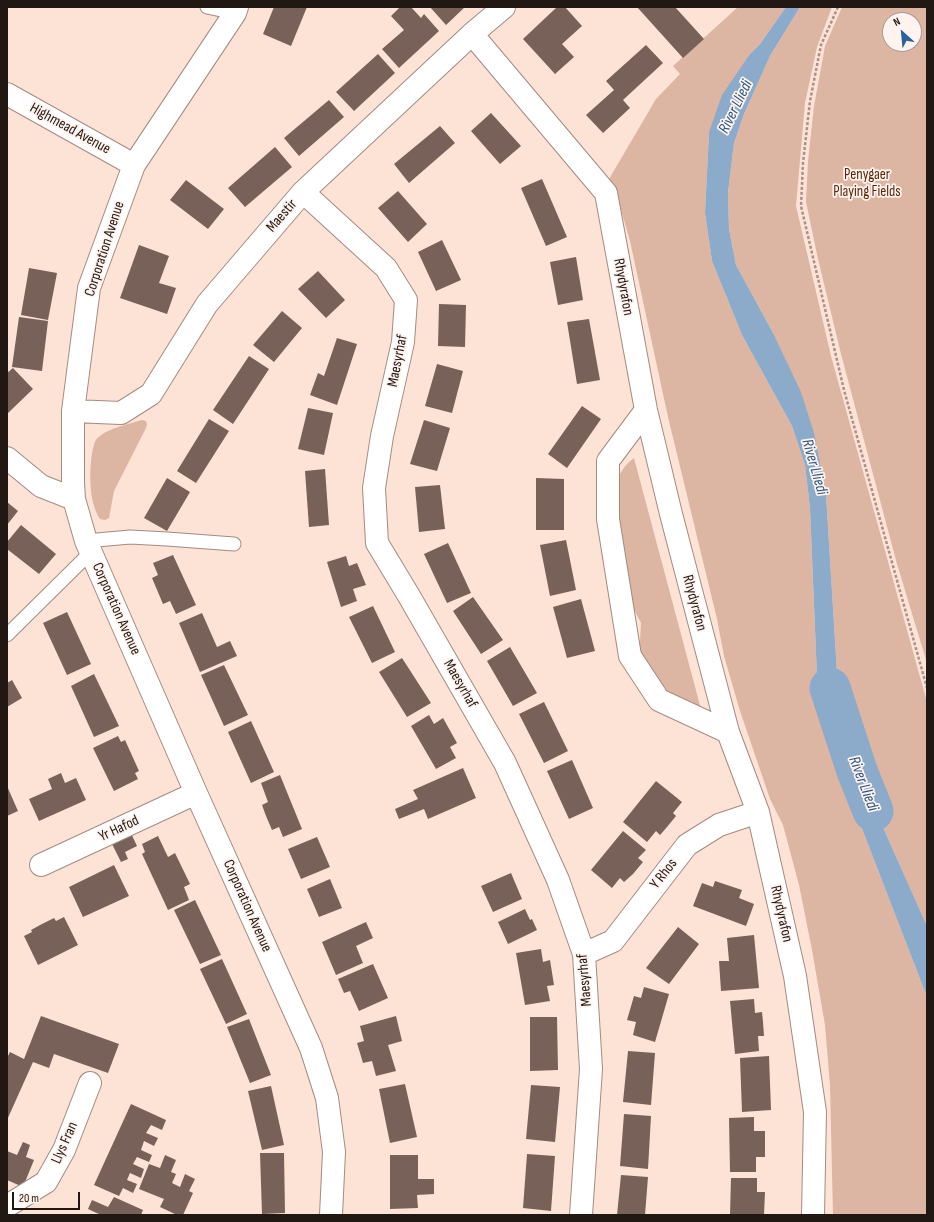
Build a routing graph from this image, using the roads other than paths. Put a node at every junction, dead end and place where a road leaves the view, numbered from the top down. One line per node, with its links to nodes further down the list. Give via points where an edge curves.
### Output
1 (207, 7): 3 (lane)
2 (504, 7): 4 (street, Maestir)
3 (236, 10): 6 (street, Corporation Avenue)
4 (472, 34): 7 (street, Maestir); 8 (street, Rhydyrafon, via 606,193)
5 (7, 94): 6 (street, Highmead Avenue)
6 (134, 165): 9 (street, Corporation Avenue, via 89,288)
7 (303, 192): 9 (street, Maestir, via 207,304 151,394 121,413); 19 (street, Maesyrhaf, via 386,268 406,300 403,342 382,436 374,488 377,543 505,763 558,880)
8 (646, 410): 15 (street, Rhydyrafon); 15 (street, via 608,461 608,519 630,656 659,700)
9 (73, 411): 11 (street, Corporation Avenue)
10 (7, 458): 11 (street, via 41,486)
11 (74, 499): 13 (street, Corporation Avenue)
12 (234, 544): 13 (lane, via 130,537)
13 (89, 546): 14 (lane); 16 (street, Corporation Avenue)
14 (7, 635)
15 (728, 732): 17 (street, Rhydyrafon)
16 (196, 793): 18 (street, Yr Hafod); 22 (street, Corporation Avenue, via 311,1048 327,1098 334,1152)
17 (758, 812): 19 (street, Y Rhos, via 719,826 687,846 612,941); 24 (street, Rhydyrafon, via 795,976 815,1112)
18 (41, 865)
19 (584, 954): 23 (street, Maesyrhaf, via 591,1069)
20 (90, 1083): 21 (street, Llys Fran, via 64,1150 46,1182)
21 (7, 1206)
22 (331, 1215)
23 (581, 1215)
24 (813, 1215)

